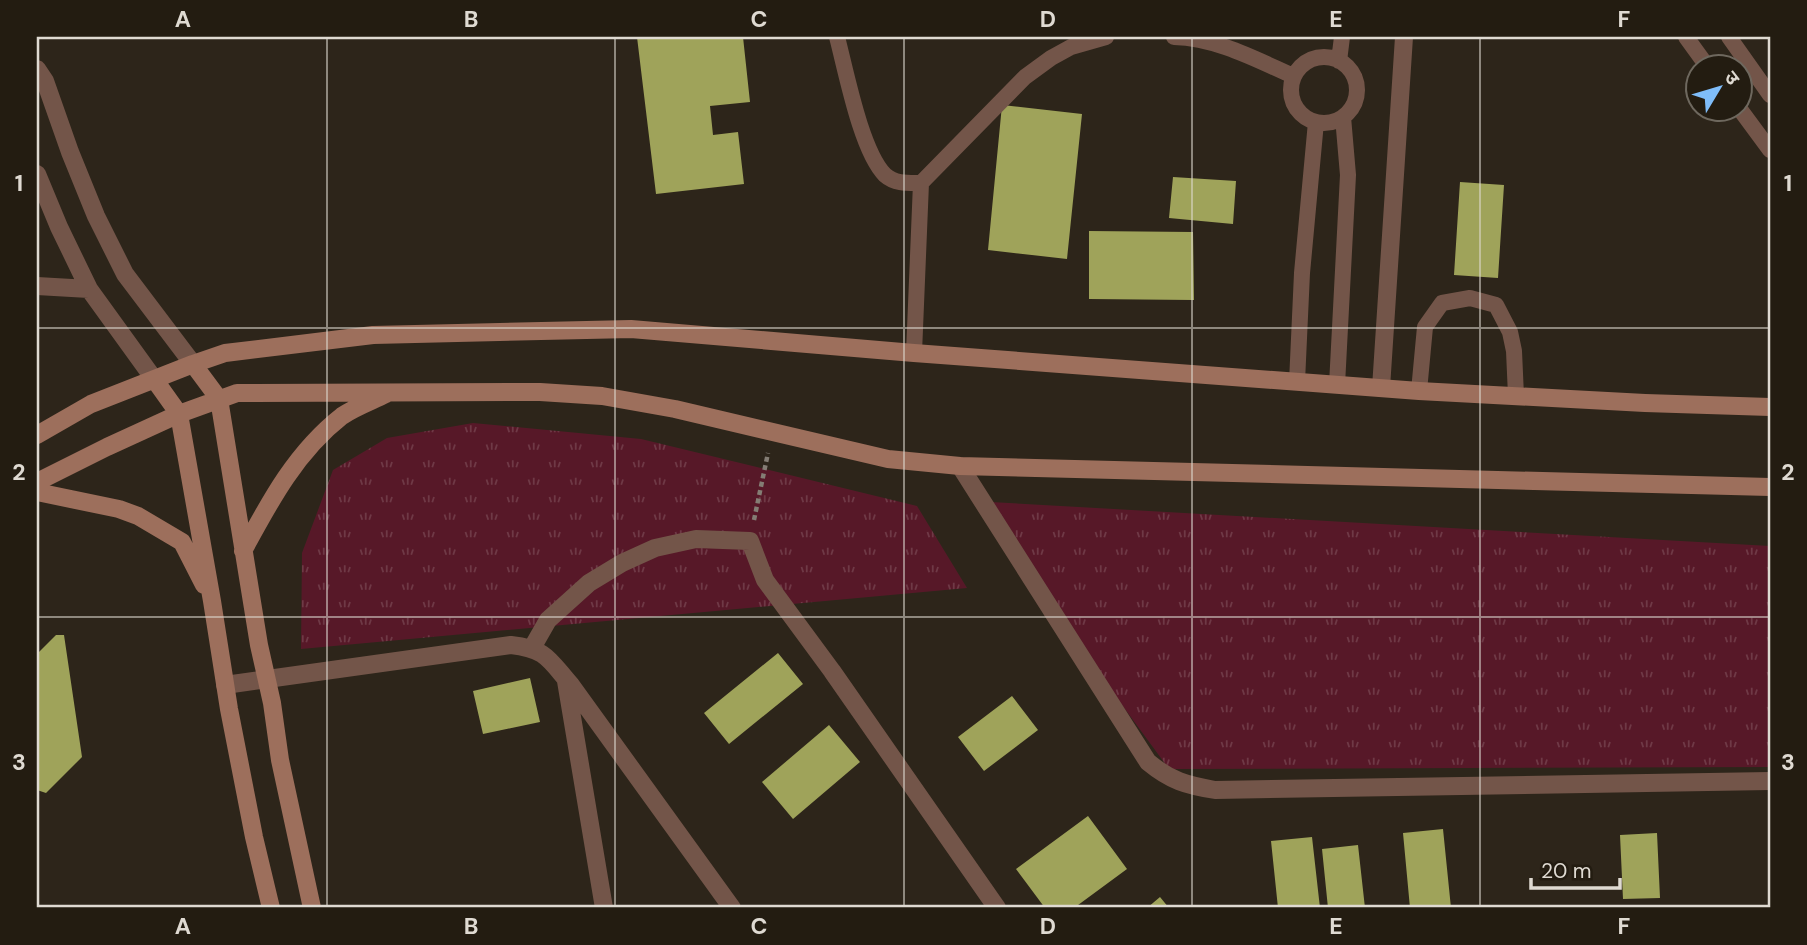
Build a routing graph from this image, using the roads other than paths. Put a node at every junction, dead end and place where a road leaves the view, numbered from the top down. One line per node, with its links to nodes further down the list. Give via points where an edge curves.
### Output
1 (837, 37): 18 (lane, via 874,159 885,175 898,182)
2 (1106, 37): 18 (lane, via 1071,47 1025,77)
3 (1174, 37): 11 (lane, via 1238,51)
4 (1342, 37): 9 (lane)
5 (1404, 37): 26 (street)
6 (1686, 37): 8 (lane)
7 (1729, 37): 12 (lane)
8 (1697, 52)
9 (1339, 61): 11 (lane, via 1329,57 1308,60); 13 (lane, via 1348,68 1357,88 1356,99)
10 (37, 68): 22 (street, via 96,216 125,274)
11 (1293, 76): 14 (lane, via 1290,86 1295,107)
12 (1770, 95)
13 (1343, 117): 14 (lane); 25 (lane, via 1348,174)
14 (1316, 122): 24 (lane, via 1301,274)
15 (1749, 122): 16 (lane)
16 (1770, 150)
17 (37, 174): 20 (street)
18 (921, 183): 21 (lane)
19 (37, 286): 20 (street)
20 (89, 289): 23 (street)
21 (914, 353): 22 (street, via 631,329 373,335 225,353); 24 (street)
22 (193, 363): 23 (street); 30 (street)
23 (154, 379): 32 (street); 33 (street, via 91,404)
24 (1297, 382): 25 (street)
25 (1337, 385): 26 (street)
26 (1381, 388): 27 (street)
27 (1419, 391): 29 (street); 29 (lane, via 1425,327 1442,303 1470,298 1496,305 1510,332)
28 (389, 392): 30 (street, via 237,393); 34 (street, via 540,391 602,396 888,460); 38 (street, via 345,415 313,442 275,493)
29 (1516, 396): 31 (street)
30 (219, 399): 32 (street); 38 (street)
31 (1770, 407)
32 (179, 414): 35 (street); 39 (street)
33 (37, 435)
34 (960, 466): 36 (street); 44 (street, via 1148,762 1164,775 1189,785 1215,790)
35 (37, 482)
36 (1770, 487)
37 (37, 492): 39 (street, via 119,509 182,542)
38 (243, 551): 42 (street)
39 (212, 601): 43 (street)
40 (532, 648): 41 (street); 42 (street, via 511,645); 49 (street, via 548,620 589,583 622,562 654,548 696,539 750,541 765,580)
41 (565, 678): 47 (street); 48 (street)
42 (266, 679): 43 (street); 46 (street)
43 (225, 685): 45 (street)
44 (1770, 781)
45 (271, 908)
46 (312, 908)
47 (604, 908)
48 (732, 908)
49 (998, 908)

